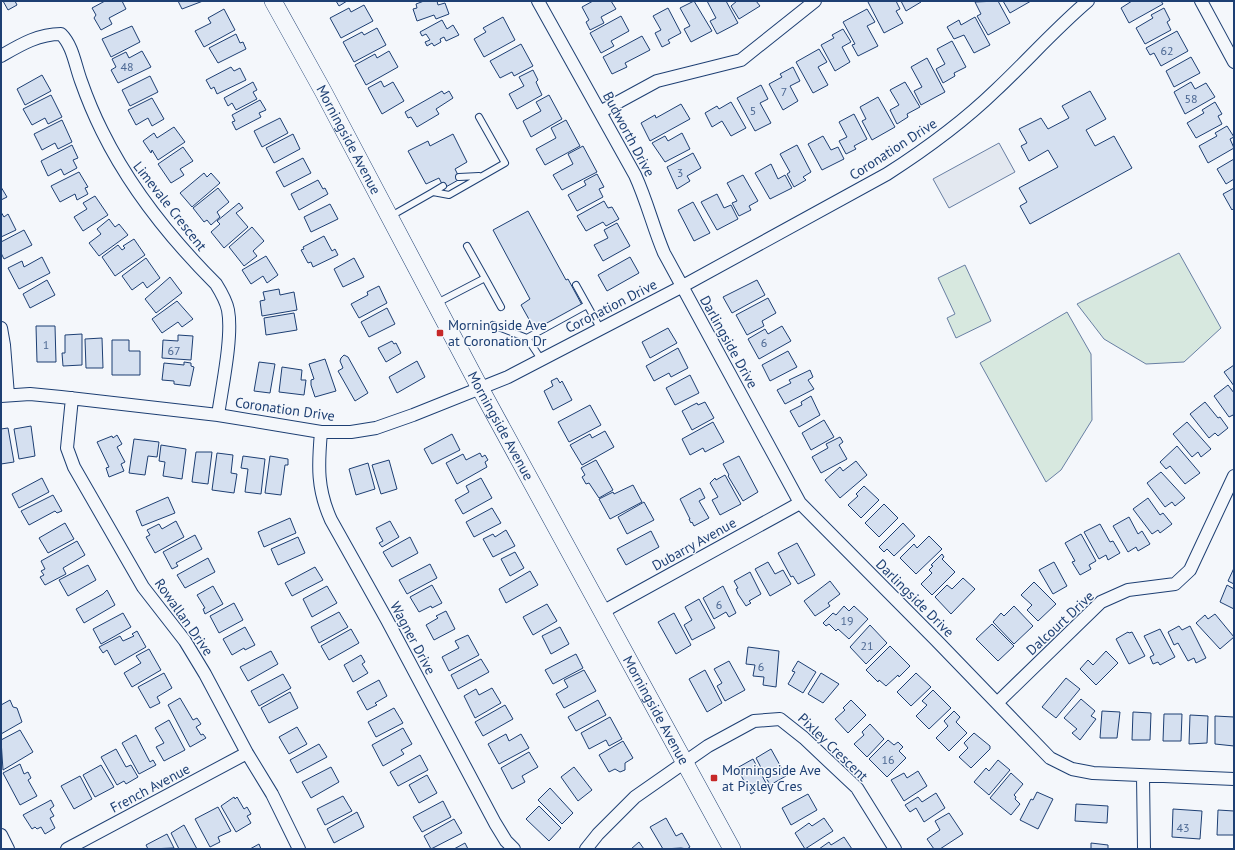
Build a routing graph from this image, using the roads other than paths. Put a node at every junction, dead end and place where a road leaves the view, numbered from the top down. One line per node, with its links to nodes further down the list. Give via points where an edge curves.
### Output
1 (273, 1): 14 (main road, Morningside Avenue)
2 (538, 1): 8 (street, Budworth Drive)
3 (815, 1): 8 (street, via 741,60 657,81)
4 (1088, 1): 18 (street, Coronation Drive, via 1038,46 996,91 914,157)
5 (1201, 1): 7 (street)
6 (1, 56): 30 (street, Limevale Crescent, via 48,34 61,34 68,41 95,116 122,170 224,297 229,320)
7 (1234, 62)
8 (600, 112): 18 (street, Budworth Drive, via 646,200 656,233)
9 (479, 117): 10 (lane, via 504,163)
10 (482, 176): 11 (lane); 13 (lane, via 449,194)
11 (459, 177)
12 (443, 186): 13 (lane)
13 (433, 192): 14 (lane)
14 (390, 217): 19 (main road, Morningside Avenue)
15 (467, 246): 16 (lane)
16 (486, 278): 19 (lane); 21 (lane)
17 (576, 285): 20 (lane)
18 (681, 287): 24 (street, Coronation Drive); 33 (street, Darlingside Drive)
19 (436, 304): 27 (main road, Morningside Avenue)
20 (587, 306): 24 (lane); 25 (lane)
21 (501, 307)
22 (493, 325): 25 (lane)
23 (1, 328): 28 (street, via 4,345)
24 (600, 328): 26 (street, Coronation Drive)
25 (527, 338): 26 (lane)
26 (541, 359): 27 (street, Coronation Drive, via 508,377)
27 (480, 388): 31 (street, Coronation Drive, via 376,428 351,432); 34 (main road, Morningside Avenue)
28 (4, 396): 29 (street, Coronation Drive, via 30,394)
29 (72, 398): 30 (street, Coronation Drive); 36 (street, Rowallan Drive, via 66,448 74,467 143,587 185,641)
30 (218, 415): 31 (street, Coronation Drive)
31 (321, 432): 44 (street, Wagner Drive, via 318,477 324,506 495,823)
32 (1234, 476): 35 (street, Dalcourt Drive, via 1190,570 1175,584 1128,590 1101,602)
33 (800, 503): 34 (street, Dubarry Avenue); 35 (street, Darlingside Drive)
34 (604, 612): 37 (main road, Morningside Avenue)
35 (997, 703): 38 (street, Darlingside Drive, via 1050,758 1072,769)
36 (247, 753): 42 (street, French Avenue); 43 (street, Rowallan Drive, via 280,808)
37 (684, 761): 45 (street, Pixley Crescent, via 635,797); 46 (main road, Morningside Avenue); 47 (street, Pixley Crescent, via 754,721 780,719 857,788)
38 (1143, 776): 39 (street, Darlingside Drive); 48 (street)
39 (1234, 779)
40 (1, 836): 41 (street)
41 (8, 849)
42 (67, 849)
43 (299, 849)
44 (514, 849)
45 (586, 849)
46 (732, 849)
47 (895, 849)
48 (1144, 849)

